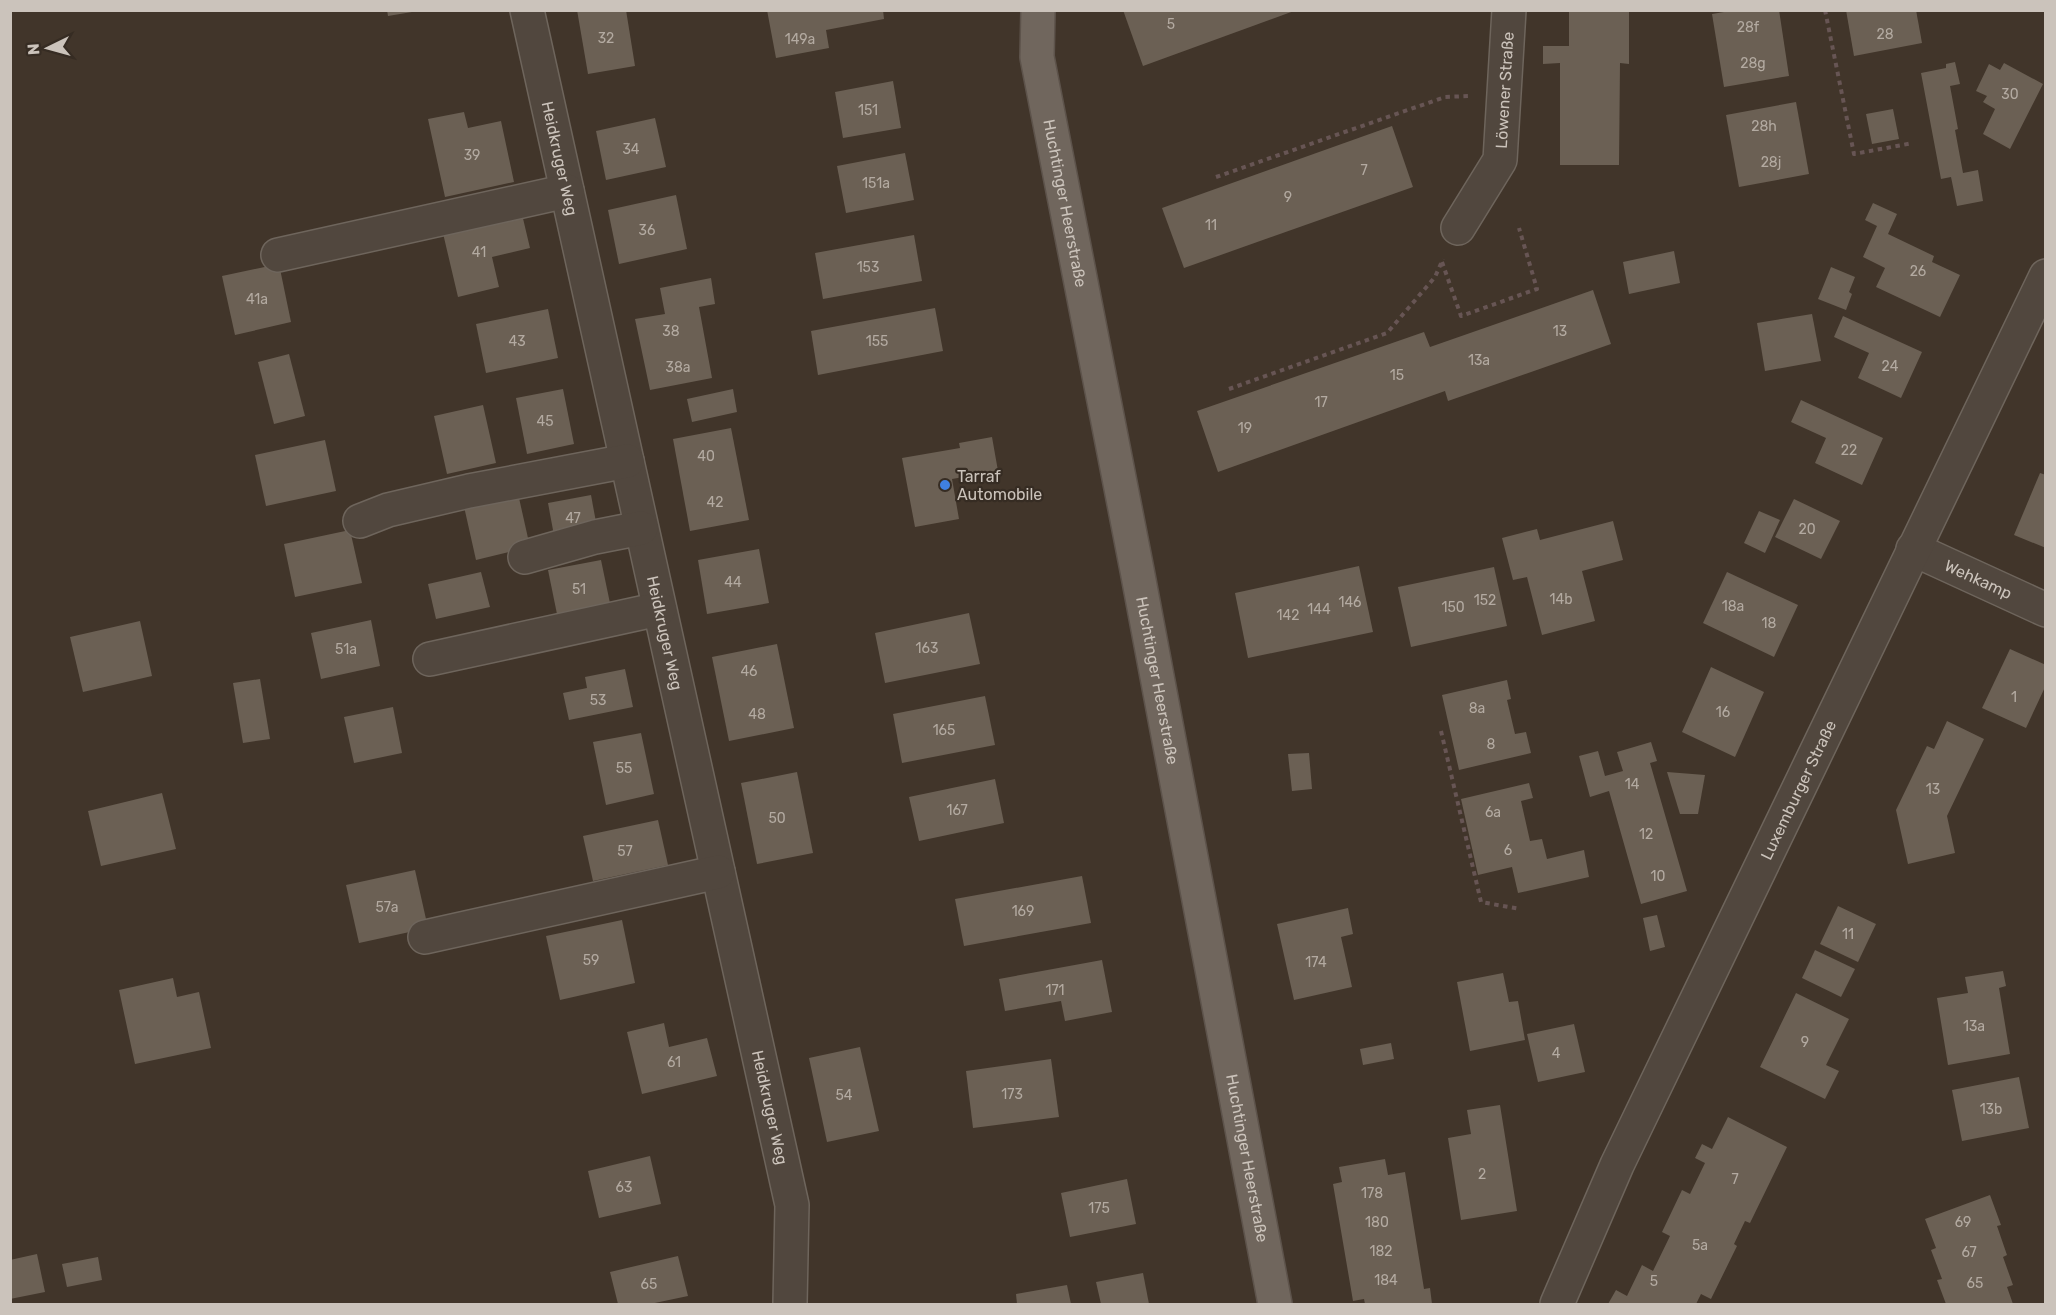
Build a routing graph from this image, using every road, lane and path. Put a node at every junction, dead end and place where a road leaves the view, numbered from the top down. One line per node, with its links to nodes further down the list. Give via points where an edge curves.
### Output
1 (526, 10): 10 (street, Heidkruger Weg)
2 (1020, 10): 6 (main road, Huchtinger Heerstraße)
3 (1038, 10): 6 (main road, Huchtinger Heerstraße)
4 (1509, 10): 7 (street, Löwener Straße)
5 (1825, 10): 8 (path, via 1854,154)
6 (1037, 57): 30 (main road, Huchtinger Heerstraße)
7 (1504, 94): 9 (path, via 1445,97); 11 (street, Löwener Straße, via 1500,160)
8 (1913, 143)
9 (1216, 177)
10 (567, 191): 13 (street); 17 (street, Heidkruger Weg)
11 (1458, 228): 14 (path)
12 (1519, 228): 14 (path, via 1537,289 1461,316)
13 (278, 255)
14 (1442, 262): 16 (path, via 1435,277 1387,333)
15 (2046, 276): 20 (street, Luxemburger Straße)
16 (1229, 389)
17 (627, 461): 18 (street, via 469,491 388,510); 19 (street, Heidkruger Weg)
18 (360, 521)
19 (641, 528): 21 (street); 22 (street, Heidkruger Weg)
20 (1912, 549): 23 (street, Wehkamp); 31 (street, Luxemburger Straße, via 1617,1165)
21 (525, 557)
22 (660, 609): 24 (street); 26 (street, Heidkruger Weg)
23 (2046, 610)
24 (430, 659)
25 (1441, 731): 27 (path, via 1481,902)
26 (718, 872): 28 (street); 29 (street, Heidkruger Weg, via 792,1205)
27 (1520, 909)
28 (425, 937)
29 (790, 1305)
30 (1275, 1305)
31 (1557, 1305)

